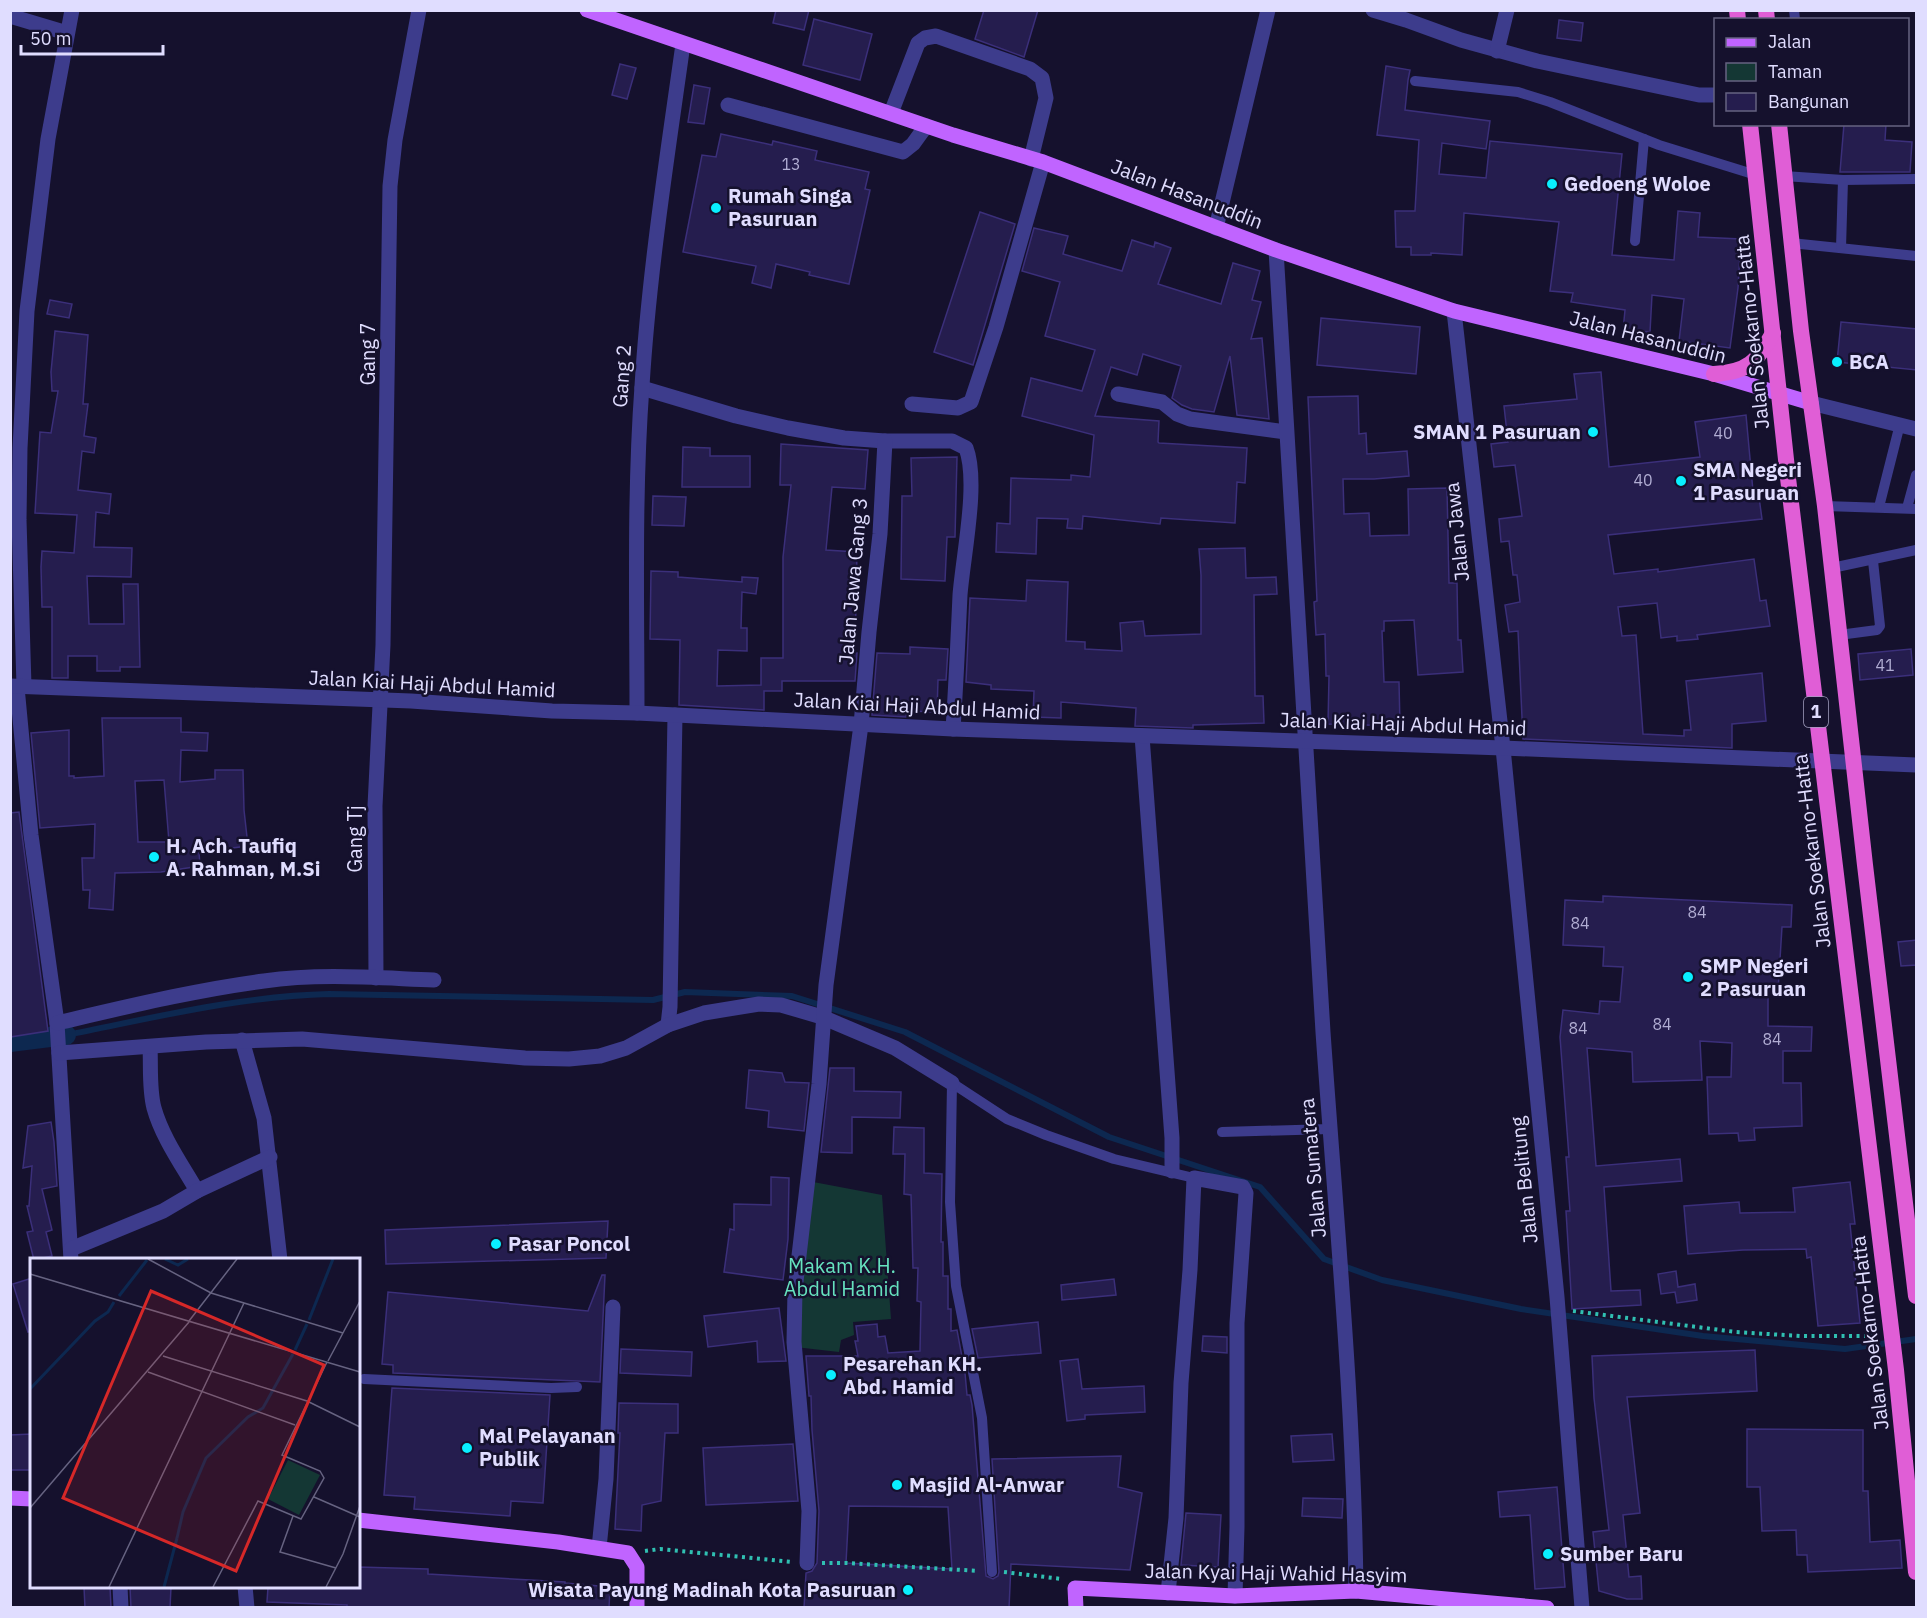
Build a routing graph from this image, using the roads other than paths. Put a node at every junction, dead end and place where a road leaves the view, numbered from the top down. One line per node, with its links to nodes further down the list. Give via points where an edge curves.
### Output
1 (72, 10): 8 (street)
2 (419, 10): 51 (street, Gang 7, via 390,186)
3 (587, 10): 9 (main road, Jalan Hasanuddin)
4 (1268, 10): 24 (street)
5 (1373, 10): 10 (street)
6 (1507, 10): 10 (street)
7 (10, 16): 8 (street)
8 (67, 33): 50 (street, via 48,139 27,311 20,448)
9 (683, 44): 14 (main road, Jalan Hasanuddin); 33 (street, Gang 2, via 649,292)
10 (1497, 51): 12 (street, via 1641,84)
11 (1414, 81): 18 (lane, via 1518,92)
12 (1714, 95)
13 (728, 105): 15 (street, via 903,152)
14 (891, 113): 15 (main road, Jalan Hasanuddin); 19 (street, via 918,43 936,36 1029,69 1042,78 1046,98)
15 (926, 126): 19 (main road, Jalan Hasanuddin)
16 (1750, 126): 20 (highway, Jalan Soekarno-Hatta / 1)
17 (1779, 126): 21 (highway, 1)
18 (1644, 139): 20 (lane); 25 (lane)
19 (1037, 161): 24 (main road, Jalan Hasanuddin); 37 (street, via 996,327 971,402 958,408)
20 (1756, 175): 31 (highway, Jalan Soekarno-Hatta / 1)
21 (1784, 176): 23 (lane); 26 (highway, 1)
22 (1917, 179): 23 (lane)
23 (1843, 180): 27 (lane)
24 (1216, 228): 28 (main road, Jalan Hasanuddin)
25 (1635, 241)
26 (1791, 243): 27 (lane); 36 (highway, 1)
27 (1841, 248): 29 (lane)
28 (1276, 250): 30 (main road, Jalan Hasanuddin); 40 (street, Jalan Sumatera)
29 (1917, 256)
30 (1454, 311): 32 (main road, Jalan Hasanuddin); 58 (street, Jalan Jawa)
31 (1773, 333): 32 (highway, via 1749,365 1735,372); 34 (highway, Jalan Soekarno-Hatta / 1)
32 (1714, 374): 34 (main road, Jalan Hasanuddin)
33 (642, 388): 41 (street, via 788,428); 52 (street, Gang 2)
34 (1779, 393): 36 (main road, Jalan Hasanuddin); 59 (highway, Jalan Soekarno-Hatta / 1)
35 (1118, 394): 40 (street, via 1162,402 1190,419)
36 (1811, 402): 38 (street); 43 (highway, 1)
37 (912, 404)
38 (1900, 424): 39 (street); 44 (lane)
39 (1917, 429)
40 (1286, 432): 57 (street, Jalan Sumatera)
41 (885, 441): 54 (street, Jalan Jawa Gang 3); 55 (street, via 952,441 966,448 970,460)
42 (1917, 475): 45 (lane)
43 (1825, 506): 44 (lane); 48 (highway, 1)
44 (1879, 507): 45 (lane)
45 (1912, 508)
46 (1917, 550): 47 (lane)
47 (1873, 561): 48 (lane); 49 (lane, via 1880,626 1877,630)
48 (1832, 568): 49 (highway, 1)
49 (1839, 635): 60 (highway, 1)
50 (17, 687): 51 (street, Jalan Kiai Haji Abdul Hamid); 65 (street, via 30,825)
51 (381, 701): 52 (street, Jalan Kiai Haji Abdul Hamid); 62 (street, Gang Tj, via 375,806)
52 (637, 713): 53 (street, Jalan Kiai Haji Abdul Hamid)
53 (675, 715): 54 (street, Jalan Kiai Haji Abdul Hamid); 66 (street)
54 (861, 726): 55 (street, Jalan Kiai Haji Abdul Hamid); 64 (street, Jalan Jawa Gang 3)
55 (953, 729): 56 (street, Jalan Kiai Haji Abdul Hamid)
56 (1142, 736): 57 (street, Jalan Kiai Haji Abdul Hamid); 74 (street)
57 (1304, 741): 58 (street, Jalan Kiai Haji Abdul Hamid); 71 (street, Jalan Sumatera)
58 (1503, 748): 59 (street, Jalan Kiai Haji Abdul Hamid); 100 (street, Jalan Belitung, via 1557,1294)
59 (1822, 761): 60 (street, Jalan Kiai Haji Abdul Hamid); 89 (highway, Jalan Soekarno-Hatta / 1)
60 (1853, 762): 61 (street, Jalan Kiai Haji Abdul Hamid); 79 (highway, 1)
61 (1917, 765)
62 (376, 978): 63 (street); 65 (street, via 265,981)
63 (434, 980)
64 (823, 1014): 66 (street, via 759,1004 704,1012); 70 (street, via 895,1048); 87 (street, Jalan Jawa Gang 3, via 795,1301 794,1342 809,1511)
65 (57, 1023): 69 (street)
66 (668, 1025): 67 (street, via 626,1048 569,1059 525,1059 302,1039)
67 (242, 1040): 68 (street); 73 (street, via 264,1118)
68 (150, 1047): 69 (street); 76 (street, via 154,1110)
69 (59, 1052): 77 (street)
70 (952, 1083): 74 (lane, via 1007,1119 1046,1135 1114,1159); 88 (lane, via 950,1202 956,1286 982,1418)
71 (1330, 1129): 72 (lane); 92 (street, Jalan Sumatera, via 1341,1250)
72 (1222, 1132)
73 (270, 1157): 76 (street); 78 (street)
74 (1172, 1168): 75 (lane)
75 (1194, 1178): 93 (street, via 1176,1518); 94 (street, via 1243,1186 1246,1193 1238,1323)
76 (197, 1191): 77 (street)
77 (71, 1254)
78 (280, 1258)
79 (1917, 1296)
80 (613, 1307): 86 (street)
81 (364, 1379): 82 (lane)
82 (577, 1387)
83 (10, 1498): 84 (main road)
84 (30, 1499)
85 (360, 1520): 86 (main road)
86 (599, 1548): 97 (main road, via 628,1553 637,1567)
87 (807, 1563)
88 (992, 1572)
89 (1917, 1572)
90 (120, 1588): 95 (street)
91 (245, 1588): 96 (street)
92 (1356, 1592): 94 (main road, Jalan Kyai Haji Wahid Hasyim); 99 (main road, Jalan Kyai Haji Wahid Hasyim)
93 (1168, 1593): 94 (main road, Jalan Kyai Haji Wahid Hasyim); 98 (main road, Jalan Kyai Haji Wahid Hasyim, via 1075,1588)
94 (1235, 1596)
95 (121, 1608)
96 (248, 1608)
97 (637, 1608)
98 (1076, 1608)
99 (1547, 1608)
100 (1582, 1608)

